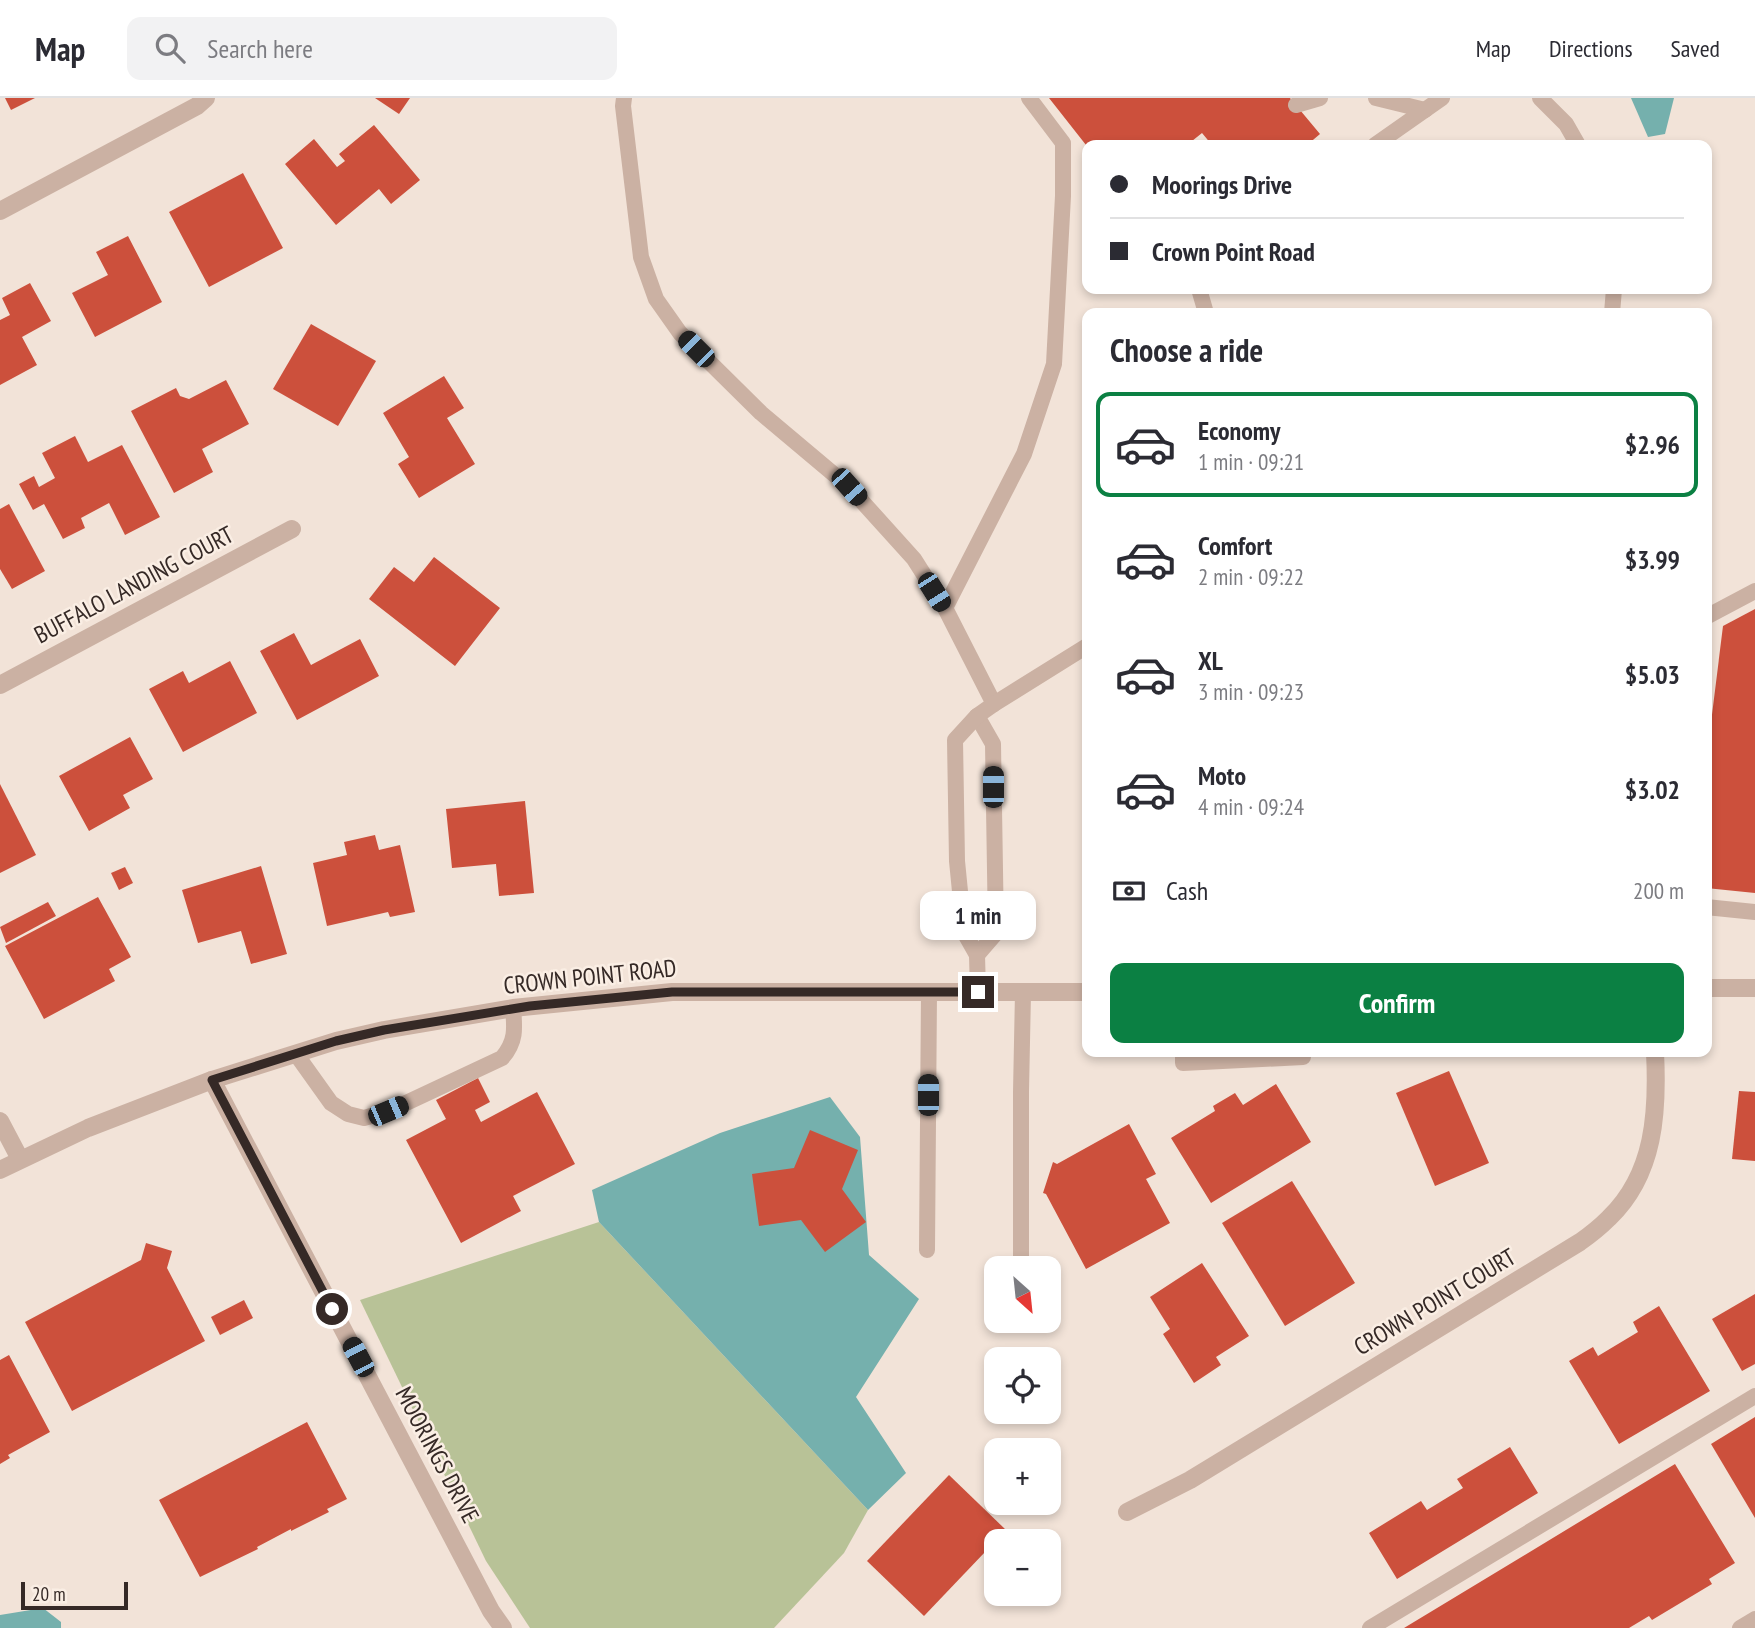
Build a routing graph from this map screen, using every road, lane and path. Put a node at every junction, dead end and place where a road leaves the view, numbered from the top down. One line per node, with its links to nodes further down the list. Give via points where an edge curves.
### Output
1 (206, 98): 12 (street)
2 (624, 98): 15 (lane, via 641,257 656,299 680,334 761,413 849,487 914,559)
3 (1028, 98): 15 (lane, via 1063,143 1054,364 1024,454)
4 (1320, 98): 8 (lane)
5 (1376, 98): 9 (lane)
6 (1442, 98): 9 (lane)
7 (1540, 98): 11 (lane)
8 (1296, 104)
9 (1424, 110): 10 (lane)
10 (1382, 140)
11 (1575, 140)
12 (0, 211)
13 (292, 529): 18 (street, BUFFALO LANDING COURT)
14 (1755, 591): 16 (lane)
15 (944, 608): 19 (lane)
16 (1712, 614)
17 (1082, 649): 19 (lane)
18 (0, 684)
19 (994, 704): 20 (lane)
20 (977, 716): 23 (lane, via 993,744 996,933); 23 (lane, via 955,740 957,861 964,932)
21 (1712, 908): 22 (lane)
22 (1755, 912)
23 (977, 955): 27 (lane)
24 (1712, 988): 25 (street)
25 (1755, 988)
26 (929, 992): 27 (street, CROWN POINT ROAD); 30 (street, CROWN POINT ROAD, via 672,992); 39 (lane)
27 (978, 992): 28 (street, CROWN POINT ROAD)
28 (1023, 992): 29 (street, CROWN POINT ROAD); 40 (lane)
29 (1082, 992)
30 (513, 1009): 31 (street, CROWN POINT ROAD, via 384,1030); 31 (lane, via 516,1032 502,1058 420,1098 363,1118 331,1103)
31 (296, 1054): 35 (street, CROWN POINT ROAD)
32 (1183, 1057): 33 (lane, via 1183,1063)
33 (1303, 1057)
34 (1655, 1057): 42 (street, CROWN POINT COURT, via 1657,1094 1647,1161 1609,1219 1580,1242 1301,1413)
35 (212, 1080): 37 (street, CROWN POINT ROAD); 44 (street, MOORINGS DRIVE)
36 (0, 1121): 37 (street)
37 (20, 1159): 38 (street, CROWN POINT ROAD)
38 (0, 1170)
39 (927, 1250)
40 (1021, 1256)
41 (1755, 1396): 45 (lane)
42 (1127, 1512)
43 (1755, 1619): 46 (lane)
44 (503, 1628)
45 (1370, 1628)
46 (1740, 1628)

